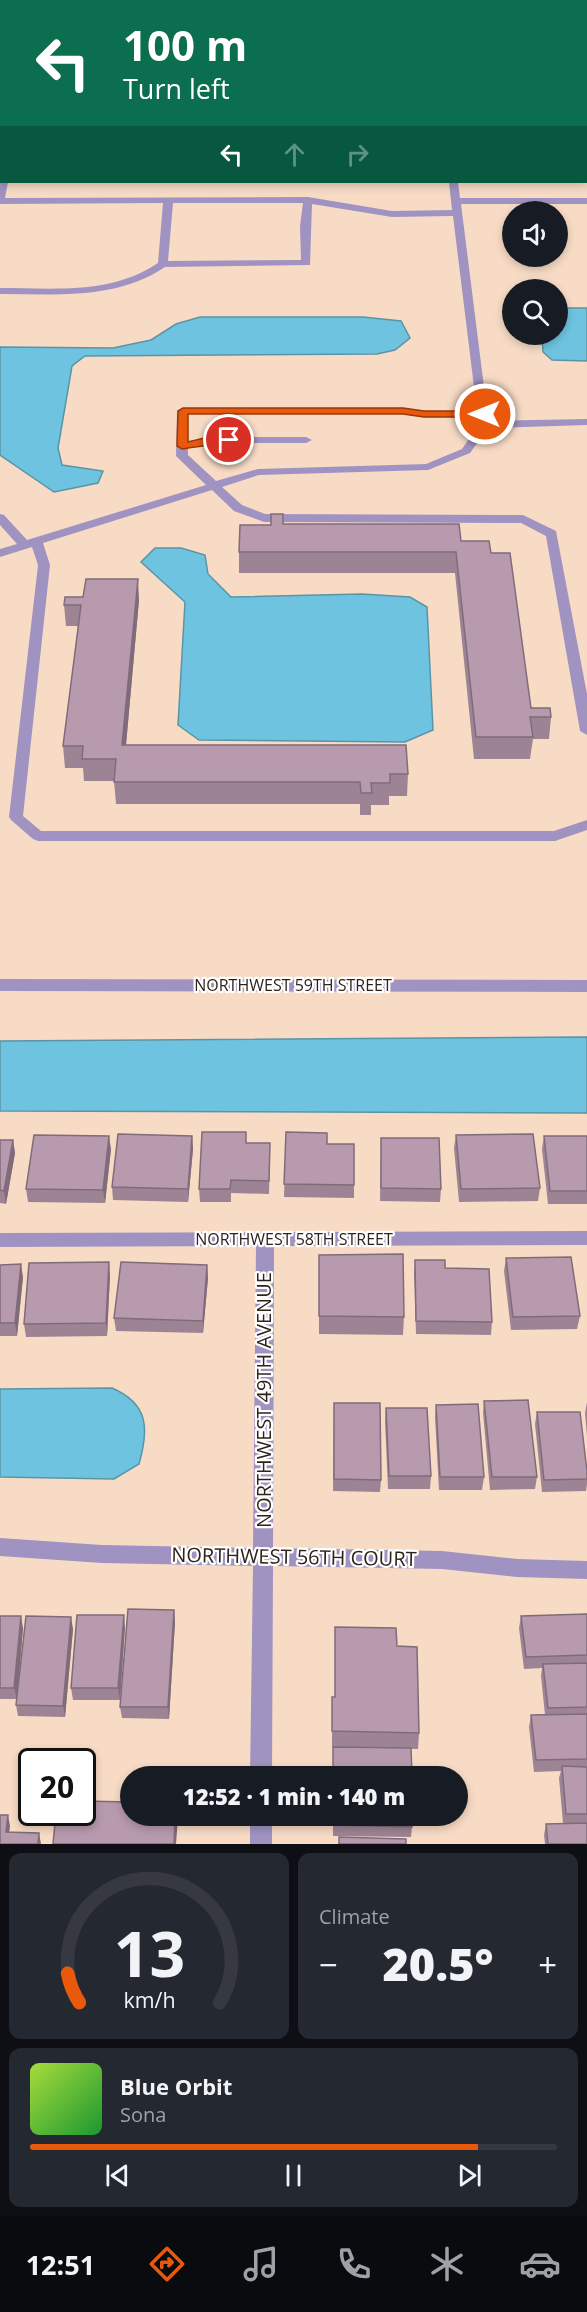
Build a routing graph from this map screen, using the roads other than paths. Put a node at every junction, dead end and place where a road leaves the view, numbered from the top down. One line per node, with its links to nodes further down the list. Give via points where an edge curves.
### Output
1 (3, 183): 4 (street)
2 (453, 183): 6 (street)
3 (308, 200): 5 (street); 8 (street, via 392,214); 9 (street, via 306,263)
4 (0, 201): 5 (street)
5 (168, 201): 9 (street)
6 (455, 201): 7 (street); 8 (street)
7 (587, 201)
8 (457, 213): 11 (street)
9 (163, 264): 10 (street, via 153,273 128,283 98,290)
10 (0, 291)
11 (484, 419): 12 (street); 14 (street, via 403,411 183,411); 15 (street, via 483,429 466,451 428,467 258,472)
12 (587, 422)
13 (306, 440): 14 (street, via 209,440)
14 (182, 446): 15 (street, via 182,456)
15 (216, 486): 17 (street); 19 (street, via 238,508 264,518 523,519 552,534)
16 (0, 518): 17 (street)
17 (31, 543): 18 (street); 20 (street, via 44,565 16,817 38,836 555,836)
18 (0, 553)
19 (587, 731)
20 (587, 825)
21 (0, 985): 22 (street, NORTHWEST 59TH STREET)
22 (587, 986)
23 (587, 1238): 25 (street, NORTHWEST 58TH STREET)
24 (0, 1240): 25 (street, NORTHWEST 58TH STREET)
25 (265, 1240): 27 (street, NORTHWEST 49TH AVENUE)
26 (0, 1547): 27 (street, NORTHWEST 56TH COURT, via 102,1554)
27 (263, 1556): 28 (street, NORTHWEST 56TH COURT, via 442,1560); 29 (street, NORTHWEST 49TH AVENUE)
28 (587, 1570)
29 (261, 1766)
30 (261, 1826): 31 (street)
31 (261, 1844)

